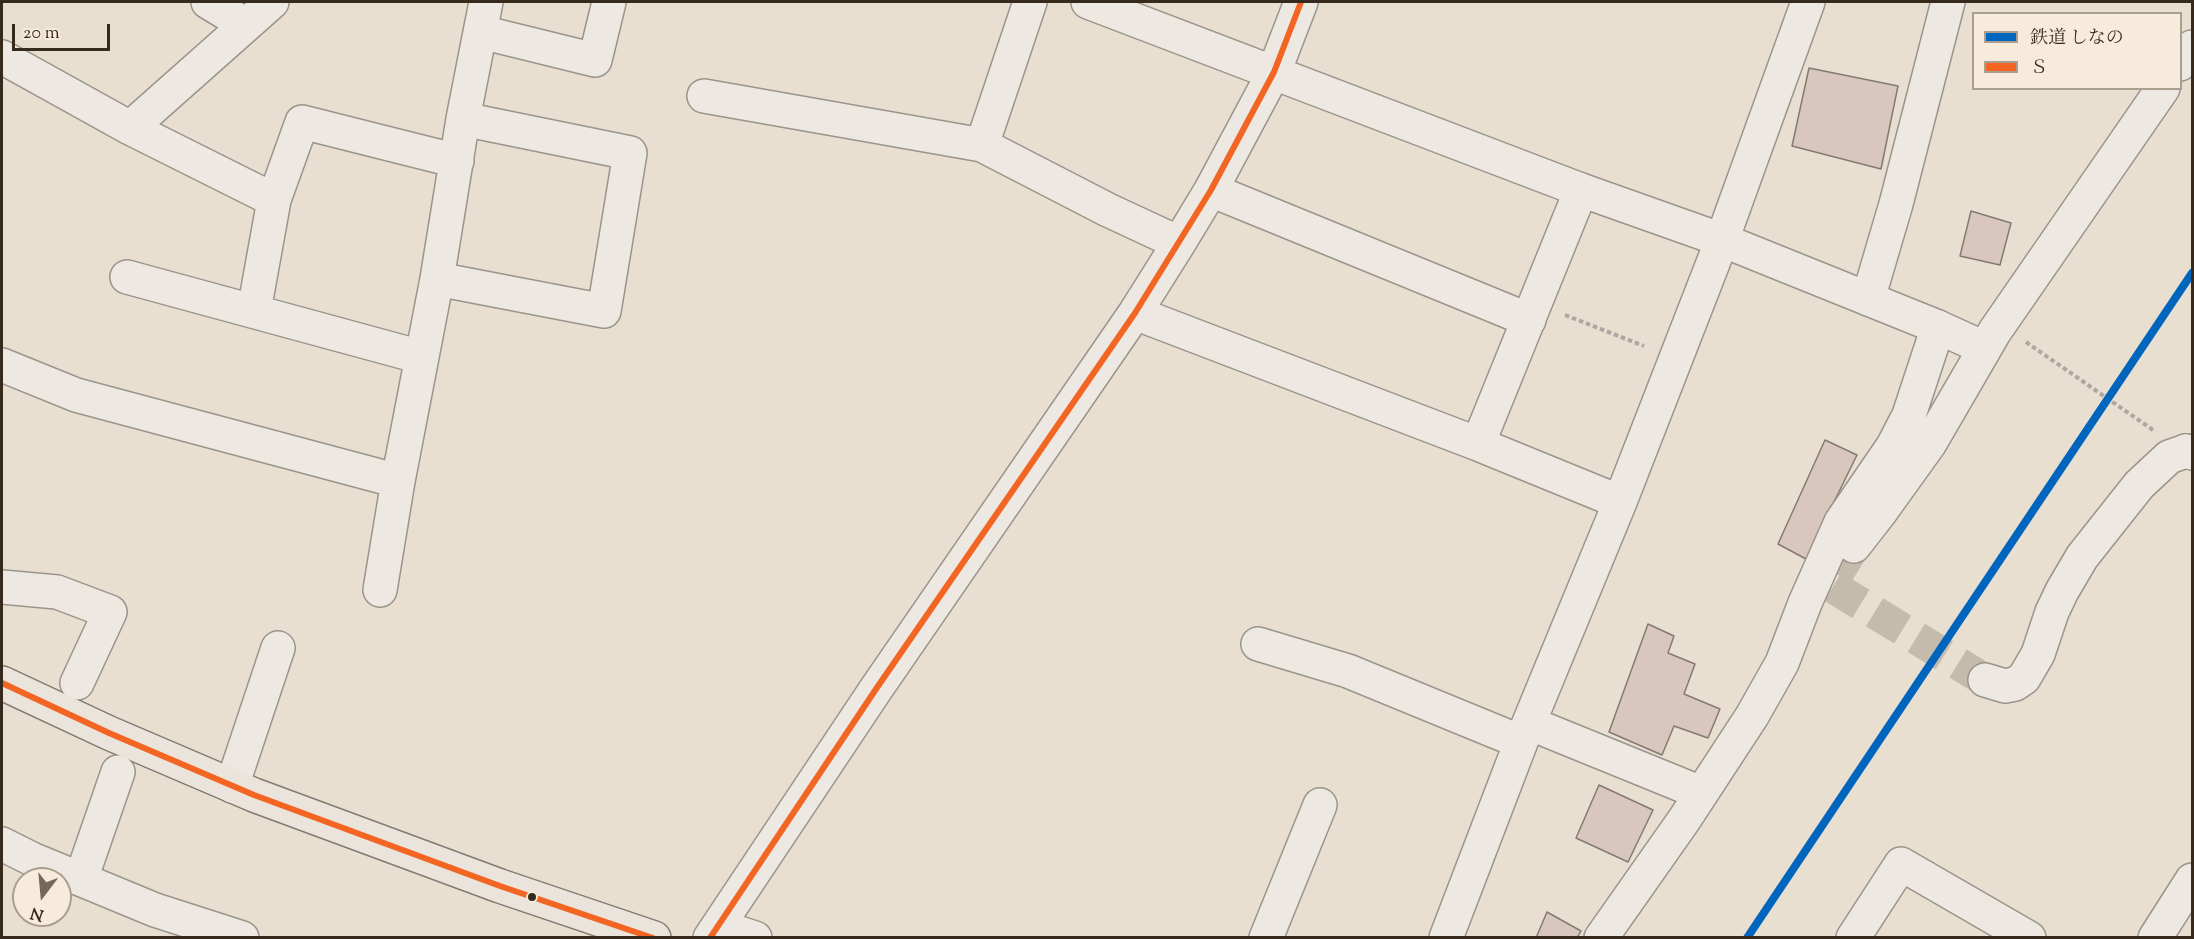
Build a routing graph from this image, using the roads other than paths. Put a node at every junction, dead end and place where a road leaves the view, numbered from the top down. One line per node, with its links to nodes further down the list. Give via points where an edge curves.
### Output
1 (208, 2): 10 (street)
2 (272, 2): 10 (street)
3 (609, 2): 9 (street, via 595,60)
4 (1030, 2): 19 (street)
5 (1088, 2): 14 (street)
6 (1301, 2): 14 (street)
7 (1808, 2): 24 (street)
8 (1948, 2): 28 (street)
9 (484, 17): 17 (street)
10 (246, 25): 18 (street)
11 (2193, 47): 13 (street)
12 (2, 57): 18 (street)
13 (2182, 63)
14 (1274, 72): 21 (street); 22 (street)
15 (2162, 90): 33 (street)
16 (704, 96): 19 (street)
17 (463, 119): 20 (street); 27 (street, via 630,153 604,311)
18 (130, 128): 23 (street)
19 (982, 145): 25 (street)
20 (457, 161): 23 (street, via 302,122); 27 (street)
21 (1211, 190): 25 (street); 30 (street)
22 (1581, 190): 24 (street); 30 (street)
23 (274, 200): 29 (street)
24 (1722, 240): 28 (street); 39 (street)
25 (1179, 243): 31 (street)
26 (127, 277): 29 (street)
27 (437, 279): 34 (street)
28 (1868, 299): 32 (street)
29 (254, 311): 34 (street)
30 (1532, 312): 36 (street)
31 (1135, 313): 36 (street); 56 (street)
32 (1938, 327): 33 (street); 51 (street, via 1909,415 1893,446 1841,522 1782,663)
33 (1984, 348): 40 (street, via 1930,443)
34 (421, 357): 38 (street)
35 (2, 365): 38 (street, via 76,395)
36 (1478, 444): 39 (street)
37 (2189, 452): 45 (street, via 2169,457 2139,485 2082,557 2062,591 2038,654 2024,678 2005,686)
38 (398, 481): 42 (street)
39 (1620, 502): 48 (street)
40 (1854, 546)
41 (2, 587): 46 (street, via 57,592 110,612)
42 (380, 590)
43 (1258, 644): 48 (street)
44 (278, 648): 50 (street)
45 (1985, 680)
46 (77, 682)
47 (2, 683): 50 (main road)
48 (1525, 733): 51 (street); 61 (street)
49 (118, 772): 54 (street)
50 (232, 786): 58 (main road, via 358,835)
51 (1701, 793): 62 (street)
52 (1320, 805): 60 (street)
53 (2, 844): 54 (street)
54 (81, 879): 57 (street, via 155,910)
55 (2190, 888): 65 (street)
56 (714, 932): 59 (street)
57 (242, 938)
58 (654, 938)
59 (755, 938)
60 (1266, 938)
61 (1446, 938)
62 (1601, 938)
63 (1853, 938): 64 (street, via 1901,864)
64 (2029, 938)
65 (2155, 938)

